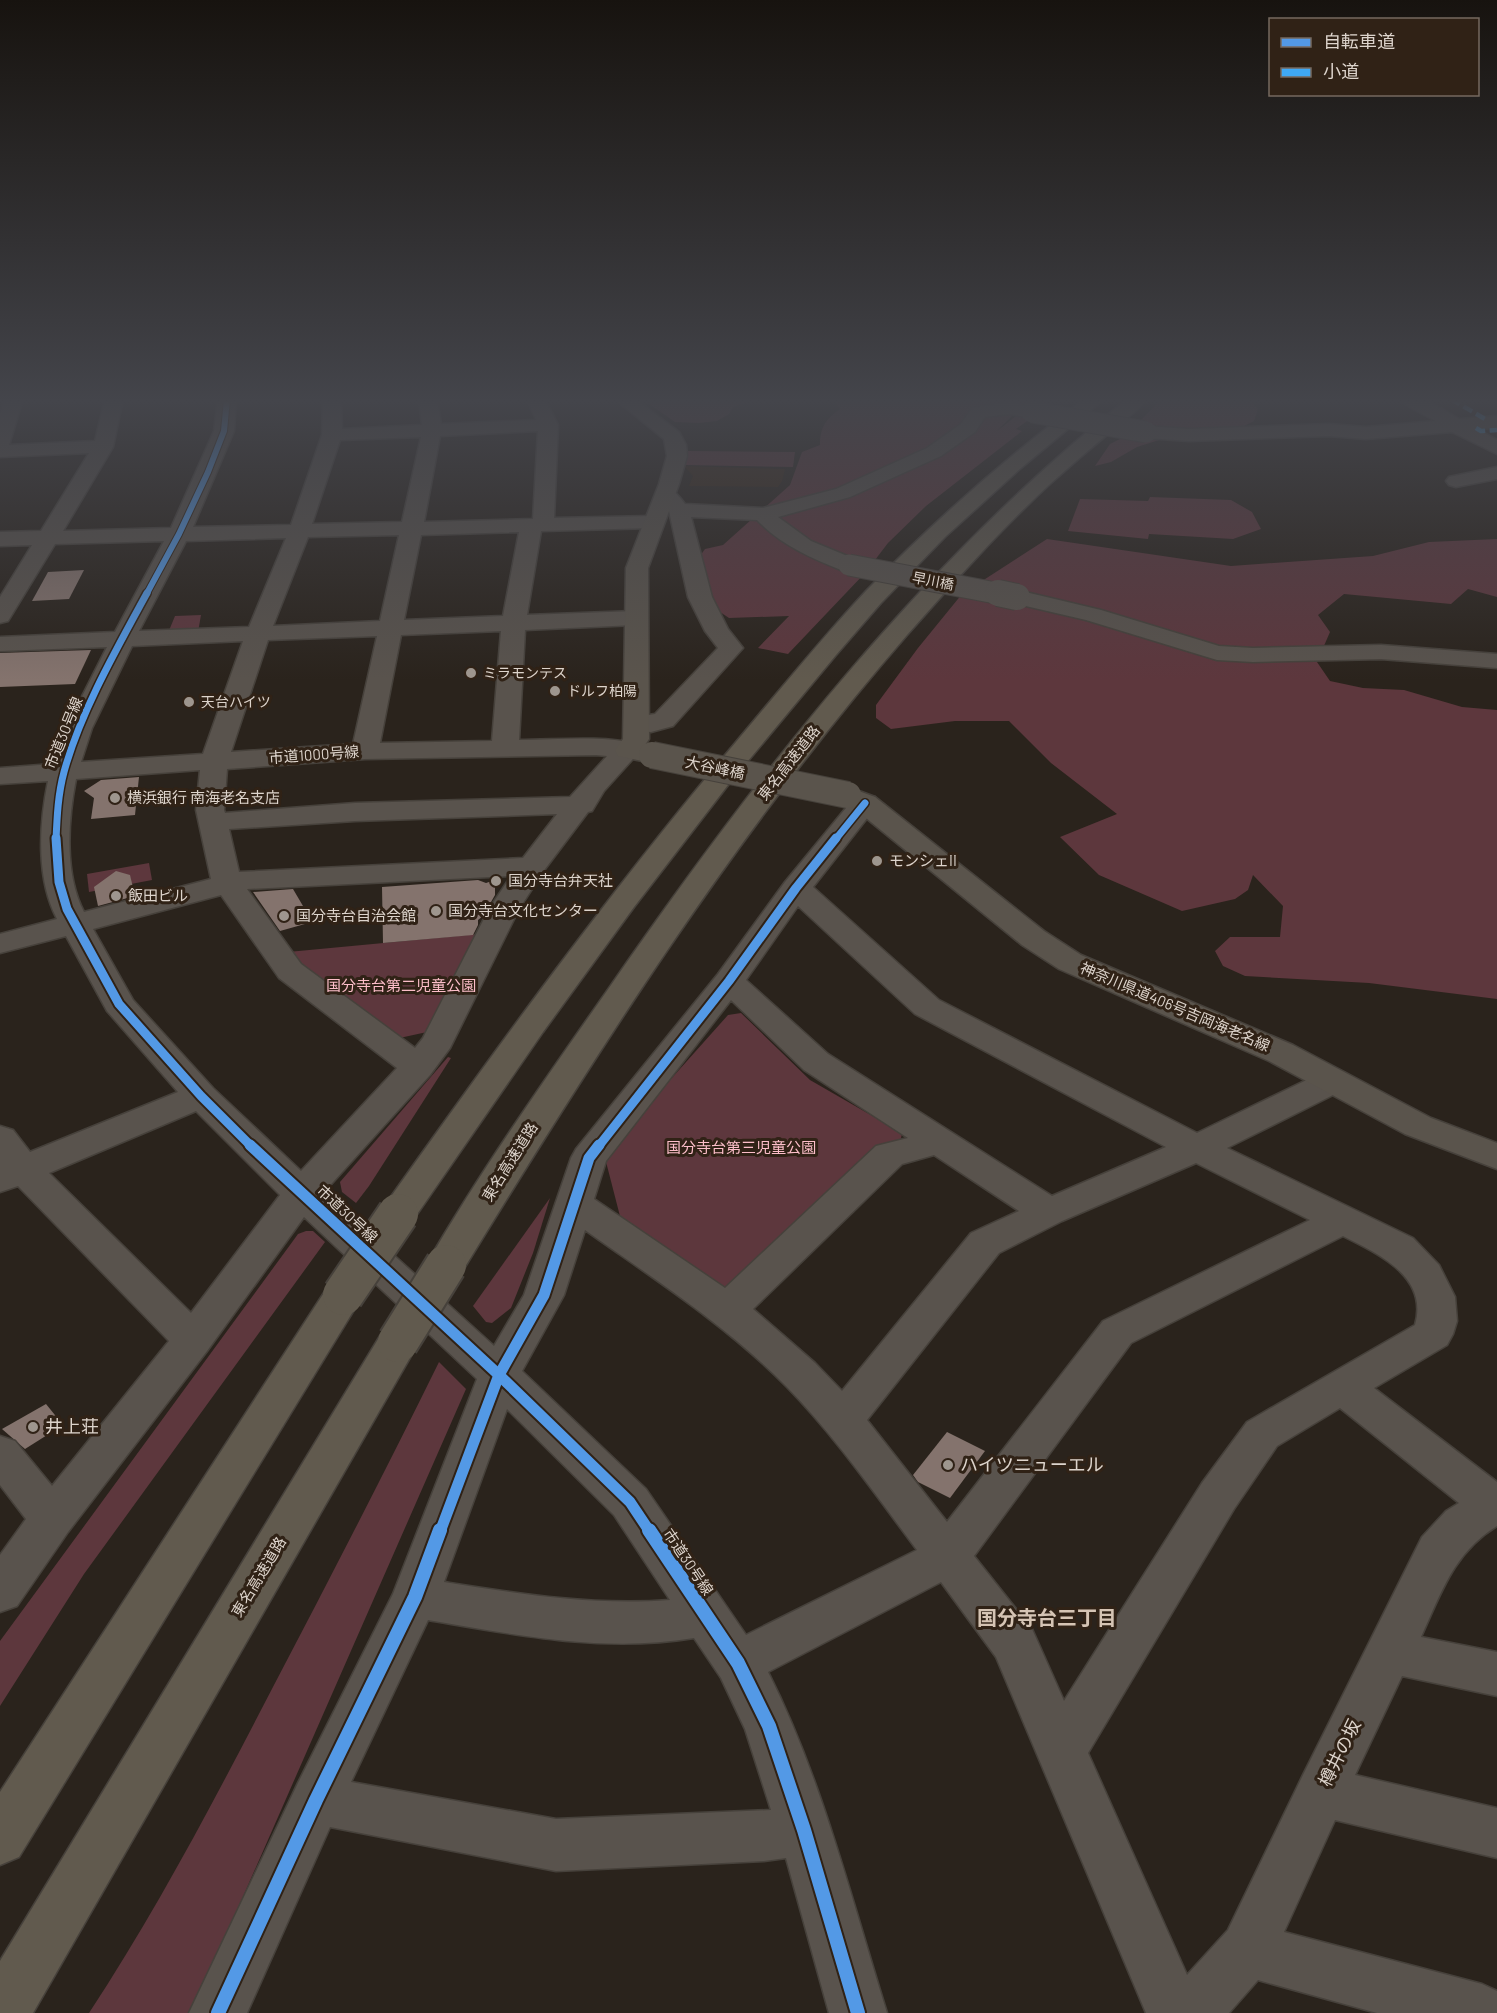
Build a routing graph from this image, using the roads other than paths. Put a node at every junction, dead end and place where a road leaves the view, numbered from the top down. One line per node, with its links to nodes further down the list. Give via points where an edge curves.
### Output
1 (76, 493): 17 (street)
2 (197, 493): 16 (street, 市道30号線)
3 (312, 493): 15 (street)
4 (419, 493): 14 (street)
5 (541, 493): 13 (street)
6 (673, 493): 10 (main road)
7 (845, 493): 11 (street, bridge)
8 (981, 493): 74 (highway, bridge, via 888,582 715,783 500,1065 343,1295)
9 (1029, 493): 76 (highway, 東名高速道路, bridge, via 932,592 846,690 732,838 598,1026 398,1342)
10 (672, 502): 11 (street); 12 (main road); 27 (street, 市道1000号線, via 700,597 717,631 731,648 664,720 651,724)
11 (763, 514): 26 (street, 早川橋, bridge, via 804,548 849,565 1093,615 1217,653 1253,656 1382,651)
12 (653, 522): 13 (street); 20 (main road, via 637,568)
13 (537, 526): 14 (street); 21 (street)
14 (412, 529): 15 (street); 22 (street)
15 (299, 532): 16 (street); 23 (street)
16 (179, 534): 17 (street); 24 (street, 市道30号線)
17 (49, 538): 18 (street); 19 (street)
18 (0, 539)
19 (0, 616)
20 (635, 618): 21 (street); 27 (main road)
21 (514, 622): 22 (street); 28 (street)
22 (390, 627): 23 (street); 29 (street)
23 (258, 633): 24 (street); 30 (street)
24 (122, 639): 25 (street); 31 (street, 市道30号線, via 79,728)
25 (0, 644)
26 (1497, 661)
27 (639, 743): 28 (street, 市道1000号線); 33 (main road, 大谷峰橋, bridge); 34 (street, via 594,785)
28 (505, 748): 29 (street, 市道1000号線)
29 (364, 751): 30 (street, 市道1000号線)
30 (214, 761): 31 (street, 市道1000号線); 35 (street)
31 (64, 772): 32 (street, 市道1000号線); 39 (street, 市道30号線, via 56,839 59,882)
32 (0, 776)
33 (856, 799): 38 (street); 43 (main road, 神奈川県道406号吉岡海老名線, via 1033,938 1070,962 1281,1053)
34 (582, 805): 35 (street, via 355,812); 36 (street)
35 (212, 822): 37 (street)
36 (532, 866): 37 (street, via 244,879); 42 (street, via 504,909 438,1041)
37 (227, 883): 39 (street); 42 (street, via 290,971)
38 (796, 888): 41 (street); 47 (street, via 927,1007)
39 (74, 924): 40 (street); 44 (street, 市道30号線, via 119,1004)
40 (0, 944)
41 (729, 981): 46 (street, via 816,1062); 51 (street, via 589,1158)
42 (418, 1067): 50 (street)
43 (1333, 1081): 47 (street); 48 (main road, 神奈川県道406号吉岡海老名線, via 1418,1126)
44 (201, 1096): 49 (street); 50 (street, 市道30号線)
45 (0, 1138): 49 (street)
46 (936, 1142): 52 (street); 54 (street, via 889,1155)
47 (1197, 1148): 52 (street); 53 (street)
48 (1497, 1157)
49 (11, 1174): 55 (street)
50 (303, 1193): 55 (street); 56 (street, 市道30号線)
51 (575, 1204): 54 (street); 56 (street, via 544,1295)
52 (1049, 1212): 58 (street, via 985,1243)
53 (1343, 1220): 57 (street, via 1399,1248 1417,1262 1430,1281 1439,1319 1433,1334); 62 (street, via 1117,1332)
54 (727, 1310): 58 (street, via 800,1374)
55 (193, 1340): 61 (street)
56 (499, 1375): 64 (street); 65 (street, 市道30号線, via 630,1502)
57 (1344, 1388): 60 (street); 69 (street, via 1262,1434 1218,1496)
58 (843, 1420): 62 (street)
59 (0, 1453): 61 (street)
60 (1496, 1504): 66 (street, 樽井の坂, via 1462,1524 1438,1551)
61 (52, 1519): 63 (street)
62 (947, 1557): 67 (street); 69 (street, via 1015,1644)
63 (0, 1592)
64 (415, 1597): 65 (street, via 581,1624 675,1622); 71 (street)
65 (706, 1614): 67 (street, 市道30号線)
66 (1389, 1652): 68 (street); 70 (street, 樽井の坂)
67 (738, 1663): 72 (street, 市道30号線, via 769,1726)
68 (1497, 1674)
69 (1061, 1751): 79 (street)
70 (1321, 1792): 73 (street); 75 (street, 樽井の坂)
71 (316, 1800): 72 (street, via 556,1845 764,1836); 77 (street)
72 (804, 1830): 78 (street, 市道30号線)
73 (1497, 1833)
74 (0, 1839)
75 (1248, 1950): 80 (street, 樽井の坂); 81 (street)
76 (1, 2013)
77 (218, 2013)
78 (858, 2013)
79 (1175, 2013)
80 (1191, 2013)
81 (1482, 2013)

